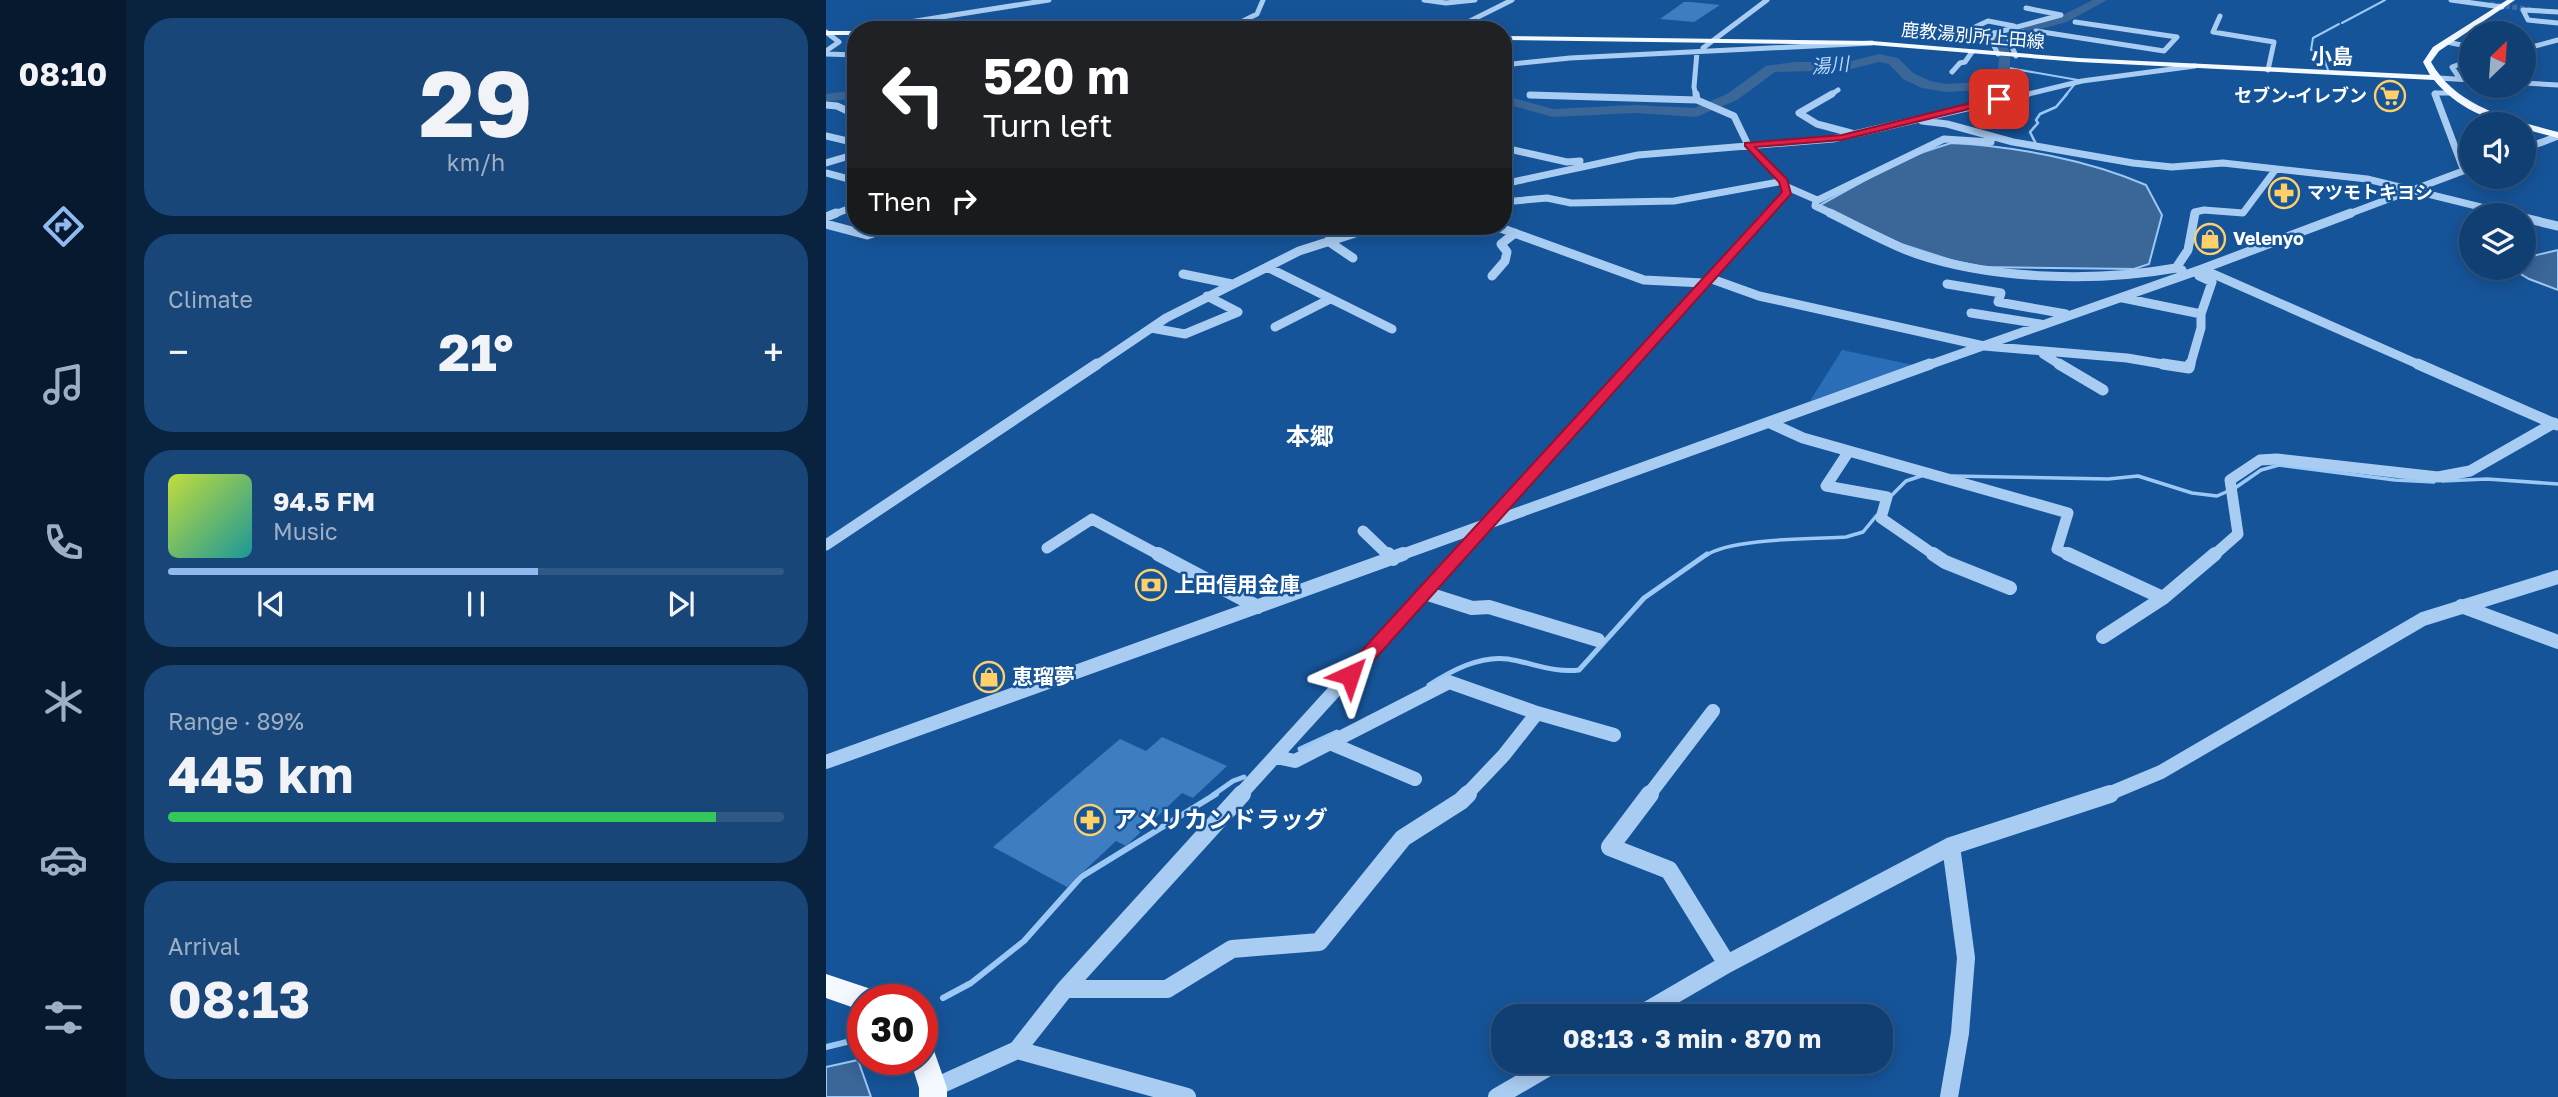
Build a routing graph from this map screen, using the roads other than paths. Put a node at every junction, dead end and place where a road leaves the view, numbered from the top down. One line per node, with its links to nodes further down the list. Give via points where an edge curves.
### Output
1 (1049, 0): 21 (street)
2 (1263, 0): 22 (street, via 1258,14)
3 (1424, 0): 4 (street)
4 (1475, 0)
5 (1512, 0): 23 (street)
6 (1767, 0): 39 (street)
7 (2451, 0): 12 (street)
8 (2458, 0): 12 (street)
9 (2466, 0): 12 (street, via 2490,3)
10 (2512, 0): 13 (main road)
11 (2524, 0): 24 (main road)
12 (2487, 5): 13 (street)
13 (2502, 7): 42 (main road)
14 (2026, 8): 15 (street)
15 (2036, 10): 25 (street, via 2061,15); 25 (street, via 2019,16)
16 (2534, 10): 17 (street)
17 (2558, 13): 29 (street, via 2521,9 2528,20)
18 (2220, 16): 57 (street, via 2213,32 2274,42)
19 (2084, 17): 26 (street)
20 (2010, 20): 27 (street)
21 (919, 21)
22 (1244, 21)
23 (1470, 21)
24 (2493, 21)
25 (2045, 22): 31 (street)
26 (2075, 22): 30 (street); 32 (street)
27 (2001, 23): 31 (street); 36 (street, via 1988,21 1973,28)
28 (2139, 23): 33 (street)
29 (2558, 23)
30 (2098, 26): 33 (street); 38 (street)
31 (2018, 27): 36 (street)
32 (2036, 31): 38 (street); 52 (street, via 2011,36)
33 (2137, 31): 43 (street); 46 (street, via 2177,37 2164,51)
34 (847, 32): 35 (main road)
35 (827, 33): 49 (street, via 839,42)
36 (1994, 33): 51 (street, via 1991,40)
37 (1512, 38): 39 (main road, 鹿教湯別所上田線)
38 (2081, 38): 43 (street)
39 (1713, 40): 41 (main road, 鹿教湯別所上田線); 47 (street)
40 (2558, 40): 45 (street)
41 (1872, 43): 47 (street); 48 (main road, 鹿教湯別所上田線)
42 (2447, 43): 44 (street); 60 (main road, via 2427,59)
43 (2122, 44): 46 (street)
44 (2459, 44): 60 (main road, via 2441,58)
45 (2536, 45)
46 (2140, 47): 53 (street)
47 (1697, 52): 54 (street); 67 (street)
48 (1972, 52): 51 (main road, 鹿教湯別所上田線); 58 (street)
49 (826, 53): 50 (street)
50 (847, 54)
51 (1999, 54): 52 (main road, 鹿教湯別所上田線)
52 (2014, 55): 53 (main road, 鹿教湯別所上田線)
53 (2125, 63): 56 (main road, 鹿教湯別所上田線)
54 (1512, 64)
55 (2459, 64): 59 (street, via 2452,66)
56 (2195, 66): 57 (main road, 鹿教湯別所上田線); 71 (street, via 2082,81)
57 (2268, 70): 60 (main road, 鹿教湯別所上田線)
58 (1952, 72)
59 (2459, 77)
60 (2439, 78): 61 (street); 65 (main road)
61 (2459, 79)
62 (2536, 84): 63 (street)
63 (2558, 85)
64 (1838, 90): 73 (street, via 1799,113 1830,129)
65 (2449, 93): 70 (main road); 81 (street, via 2435,93)
66 (1530, 95): 67 (street)
67 (1697, 100): 79 (street, via 1734,116)
68 (826, 105): 69 (street)
69 (847, 111)
70 (2484, 112)
71 (1908, 121): 73 (street); 77 (street, via 1947,124)
72 (2536, 129): 74 (main road)
73 (1854, 134): 79 (street, via 1822,141)
74 (2558, 135): 78 (street)
75 (826, 136): 76 (street)
76 (847, 141)
77 (2020, 143): 85 (street, via 2141,164 2223,163); 92 (street, via 1944,139)
78 (2536, 144)
79 (1748, 145): 84 (street, via 1638,155); 90 (street)
80 (1512, 150): 84 (street)
81 (2459, 151)
82 (847, 157): 83 (street)
83 (826, 163)
84 (1591, 165): 89 (street)
85 (2276, 169): 91 (street, via 2367,179); 107 (street, via 2243,213 2195,212 2188,250)
86 (826, 173): 88 (street)
87 (2459, 173): 91 (street)
88 (847, 179)
89 (1512, 182)
90 (1785, 184): 92 (street); 93 (street, via 1674,201); 111 (street, via 1787,192)
91 (2414, 191): 94 (street); 108 (street)
92 (1817, 200): 107 (street, via 1815,206 1917,254 1981,270 2130,276)
93 (1512, 201)
94 (2464, 203)
95 (847, 209): 96 (street)
96 (826, 217)
97 (2536, 221): 99 (street)
98 (826, 224): 100 (street)
99 (2558, 226)
100 (847, 228)
101 (1512, 232): 102 (street)
102 (1515, 233): 110 (street, via 1501,244 1507,252 1505,261); 111 (street, via 1644,280)
103 (1348, 235): 104 (street)
104 (1328, 241): 105 (street); 106 (street)
105 (1353, 258)
106 (1267, 267): 112 (street); 116 (street)
107 (2176, 268): 108 (street)
108 (2197, 271): 115 (street); 119 (street, via 2212,282); 128 (street)
109 (1183, 274): 112 (street)
110 (1492, 276)
111 (1706, 280): 124 (street); 130 (street)
112 (1232, 284): 114 (street)
113 (1947, 284): 118 (street, via 2001,293 1998,302)
114 (1207, 296): 122 (street); 122 (street, via 1238,312 1185,334)
115 (2120, 297): 118 (street); 119 (street)
116 (1330, 299): 121 (street); 123 (street)
117 (1971, 313): 120 (street)
118 (2070, 314): 120 (street)
119 (2201, 314): 125 (street, via 2189,368)
120 (2041, 324): 124 (street)
121 (1275, 327)
122 (1151, 328): 132 (street)
123 (1392, 329)
124 (1984, 346): 125 (street); 127 (street)
125 (2040, 352): 126 (street)
126 (2103, 390)
127 (1770, 424): 129 (street); 130 (street)
128 (2556, 424): 138 (street, via 2470,471 2438,477 2277,458 2260,460 2230,480 2238,534)
129 (1849, 451): 136 (street, via 1826,486 1887,497 1881,518 1945,562); 138 (street, via 2068,513 2057,549)
130 (1485, 524): 134 (street); 137 (street)
131 (1363, 531): 134 (street)
132 (826, 545)
133 (1047, 548): 140 (street, via 1092,519)
134 (1393, 559): 140 (street)
135 (2558, 577): 139 (street)
136 (2010, 588)
137 (1425, 593): 142 (street); 148 (street)
138 (2163, 598): 141 (street)
139 (2460, 606): 143 (street); 151 (street, via 2423,619 2161,772 2088,803)
140 (1258, 607): 149 (street)
141 (2103, 637)
142 (1598, 640)
143 (2558, 642)
144 (1713, 711): 152 (street, via 1609,847 1669,870)
145 (1537, 713): 146 (street); 147 (street, via 1449,682); 154 (street, via 1461,801 1403,838 1319,942 1232,949 1167,989)
146 (1614, 735)
147 (1330, 743): 148 (street, via 1295,761); 150 (street)
148 (1276, 757): 154 (street)
149 (826, 762)
150 (1415, 779)
151 (1951, 846): 152 (street); 163 (street, via 1966,958)
152 (1727, 964): 156 (street)
153 (826, 985): 155 (main road)
154 (1065, 989): 157 (street)
155 (847, 993)
156 (1658, 1004)
157 (1017, 1050): 160 (street); 161 (street)
158 (1536, 1074): 162 (street)
159 (928, 1075): 160 (main road)
160 (933, 1092)
161 (1187, 1097)
162 (1497, 1097)
163 (1949, 1097)

